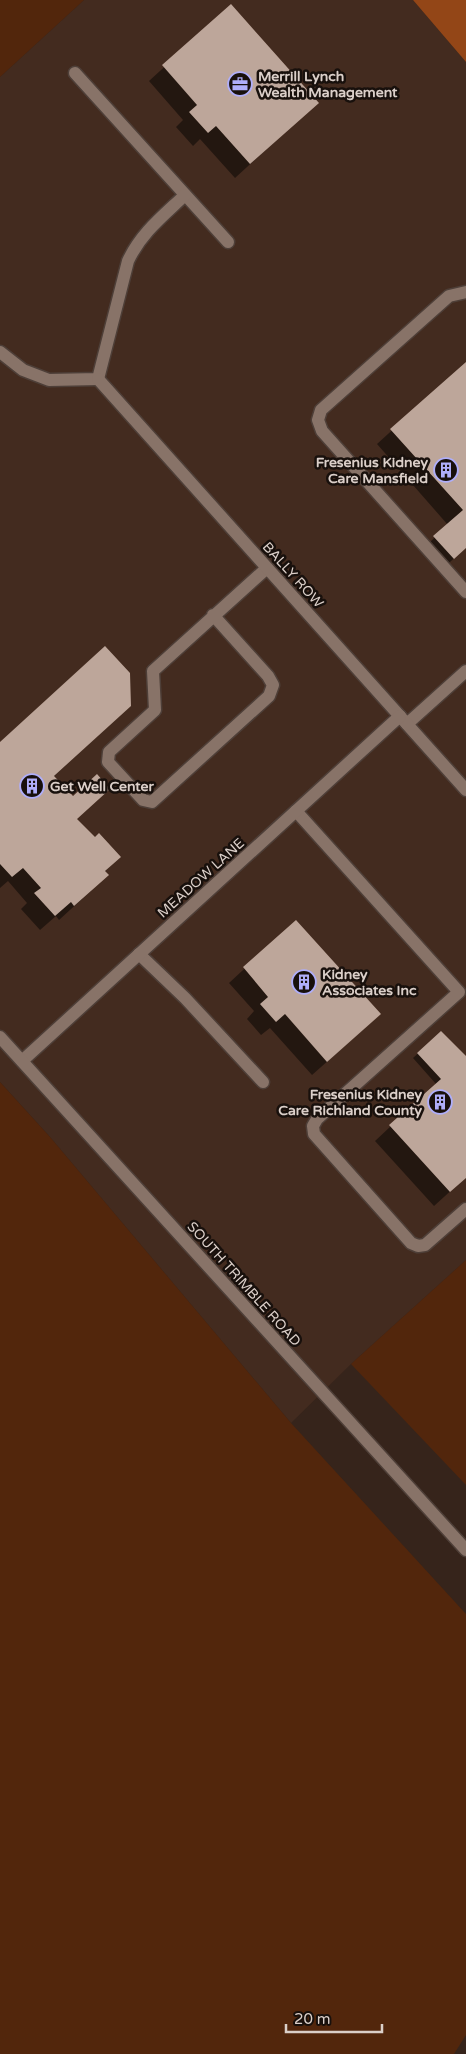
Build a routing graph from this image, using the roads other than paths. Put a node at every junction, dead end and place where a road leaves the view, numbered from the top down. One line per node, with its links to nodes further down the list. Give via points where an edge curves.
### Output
1 (75, 73): 2 (street)
2 (185, 196): 3 (street); 6 (street, via 135,245)
3 (228, 242)
4 (466, 292): 8 (street, via 449,296 322,410 318,420 322,431)
5 (0, 352): 6 (street, via 23,370 49,380)
6 (98, 379): 7 (street, BALLY ROW)
7 (267, 568): 9 (street); 11 (street, BALLY ROW)
8 (466, 592)
9 (213, 615): 9 (street, via 153,671 155,710 109,752 108,762 143,800 152,802 269,696 273,685 268,676)
10 (466, 671): 11 (street, MEADOW LANE)
11 (404, 720): 12 (street, BALLY ROW); 13 (street, MEADOW LANE)
12 (466, 790)
13 (296, 811): 14 (street, MEADOW LANE); 18 (street, via 459,992 317,1119 313,1126 314,1134 411,1243 425,1245)
14 (139, 954): 16 (street, MEADOW LANE); 17 (street)
15 (0, 1037): 16 (street, SOUTH TRIMBLE ROAD)
16 (22, 1061): 19 (street, SOUTH TRIMBLE ROAD)
17 (263, 1082)
18 (466, 1209)
19 (466, 1550)

